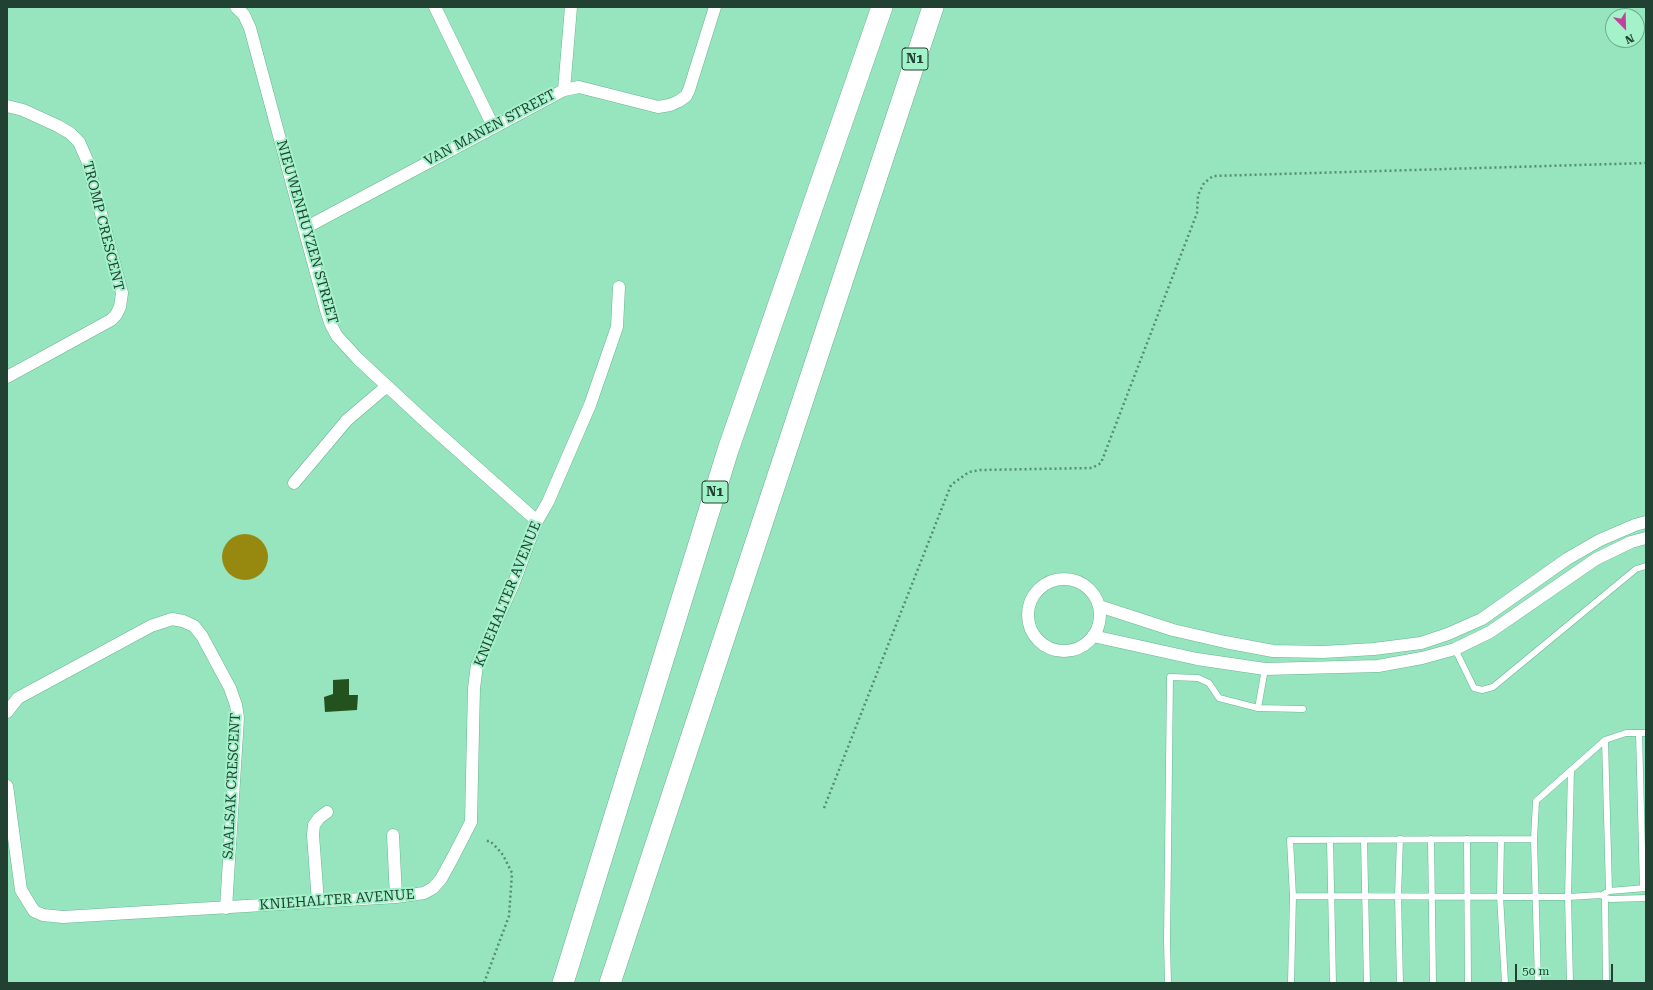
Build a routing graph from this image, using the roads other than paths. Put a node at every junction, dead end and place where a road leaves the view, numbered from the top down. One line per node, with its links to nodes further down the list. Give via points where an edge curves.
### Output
1 (236, 7): 12 (street, NIEUWENHUYZEN STREET, via 244,15 250,28)
2 (435, 7): 11 (street)
3 (571, 7): 8 (street)
4 (715, 7): 8 (street, VAN MANEN STREET, via 689,90 686,96 674,103 658,107 579,87)
5 (882, 7): 58 (highway, N1, via 728,450)
6 (933, 7): 10 (highway, N1)
7 (937, 7): 10 (highway)
8 (564, 90): 11 (street, VAN MANEN STREET)
9 (7, 106): 14 (street, TROMP CRESCENT, via 23,110 58,126 79,142 87,160 122,293 120,307 111,320)
10 (897, 111): 59 (highway, N1)
11 (493, 126): 12 (street, VAN MANEN STREET)
12 (305, 228): 15 (street, NIEUWENHUYZEN STREET, via 331,325 347,347)
13 (620, 287): 17 (street, KNIEHALTER AVENUE, via 617,327 590,404 548,502)
14 (7, 377)
15 (388, 386): 16 (street, via 347,420); 17 (street, NIEUWENHUYZEN STREET)
16 (294, 483)
17 (537, 521): 53 (street, KNIEHALTER AVENUE, via 513,585 477,665 474,688 471,822 433,888 424,893)
18 (1646, 522): 21 (street, via 1600,540 1567,559 1482,619 1421,643 1323,652 1273,651 1173,630)
19 (1646, 538): 23 (street, via 1631,542 1596,559 1490,632)
20 (1646, 566): 23 (lane, via 1636,569 1493,687 1482,690 1474,688)
21 (1100, 606): 22 (street, via 1098,626); 22 (street, via 1089,588 1068,579 1045,584 1035,592 1029,603 1030,628 1036,639 1046,647 1066,651 1077,649)
22 (1093, 636): 24 (street, via 1197,659)
23 (1455, 648): 24 (street, via 1422,658 1378,666)
24 (1264, 669): 25 (lane)
25 (1258, 708): 26 (lane); 60 (lane, via 1219,698 1209,682 1198,678 1170,677)
26 (1303, 709)
27 (7, 712): 57 (street, SAALSAK CRESCENT, via 18,698 151,626 172,619 194,626 230,688 238,718)
28 (1643, 733): 29 (lane, via 1626,733); 31 (lane)
29 (1605, 740): 30 (lane); 43 (lane)
30 (1571, 770): 39 (lane, via 1536,802); 52 (lane)
31 (1643, 775): 42 (lane)
32 (7, 786): 57 (street, KNIEHALTER AVENUE, via 21,890 34,911 43,915 63,917)
33 (327, 812): 56 (street, via 319,818 313,830)
34 (393, 835): 53 (street)
35 (1400, 839): 36 (lane); 41 (lane); 47 (lane)
36 (1431, 839): 37 (lane); 48 (lane)
37 (1467, 839): 38 (lane); 49 (lane)
38 (1501, 839): 39 (lane); 50 (lane)
39 (1534, 839): 51 (lane)
40 (1330, 840): 41 (lane); 44 (lane, via 1290,840); 45 (lane)
41 (1364, 840): 46 (lane)
42 (1645, 888): 43 (lane)
43 (1609, 891): 54 (lane)
44 (1293, 896): 45 (lane); 61 (lane)
45 (1330, 896): 46 (lane); 62 (lane)
46 (1365, 896): 47 (lane); 63 (lane)
47 (1398, 896): 48 (lane); 64 (lane)
48 (1431, 896): 49 (lane); 65 (lane)
49 (1467, 896): 50 (lane); 66 (lane)
50 (1500, 896): 51 (lane); 67 (lane)
51 (1536, 896): 52 (lane); 68 (lane)
52 (1568, 896): 54 (lane); 69 (lane)
53 (396, 897): 56 (street, KNIEHALTER AVENUE)
54 (1603, 897): 55 (lane); 70 (lane)
55 (1646, 898)
56 (318, 902): 57 (street, KNIEHALTER AVENUE)
57 (226, 908)
58 (563, 983)
59 (610, 983)
60 (1168, 983)
61 (1291, 983)
62 (1333, 983)
63 (1367, 983)
64 (1400, 983)
65 (1432, 983)
66 (1468, 983)
67 (1505, 983)
68 (1538, 983)
69 (1570, 983)
70 (1606, 983)

